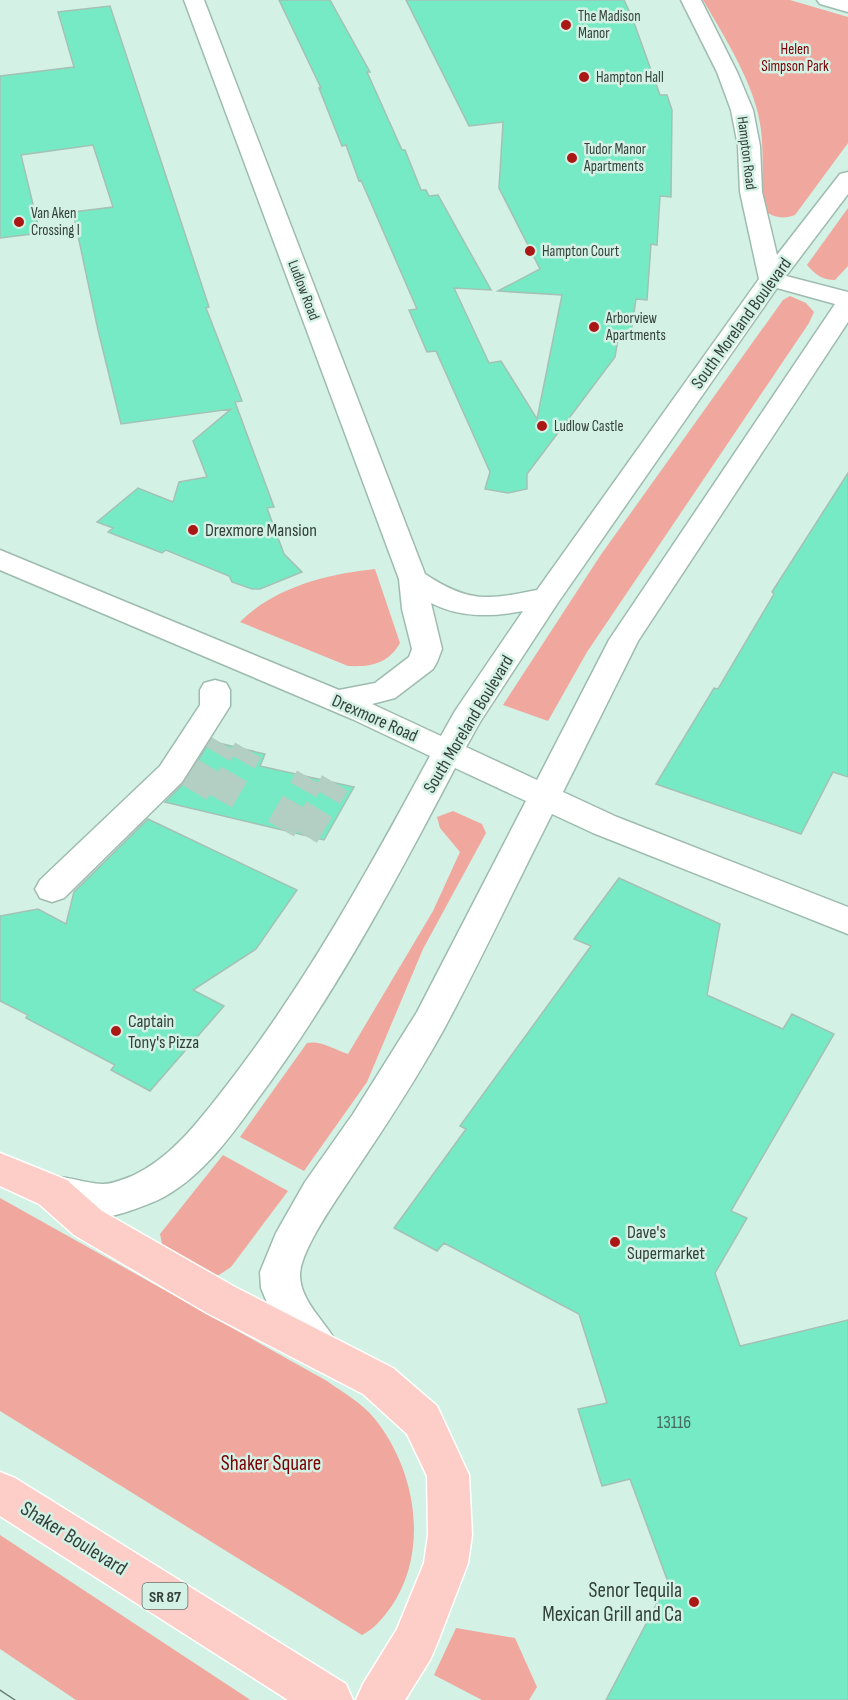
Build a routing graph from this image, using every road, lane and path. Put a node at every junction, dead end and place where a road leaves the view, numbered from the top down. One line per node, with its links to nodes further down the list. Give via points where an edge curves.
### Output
1 (194, 0): 9 (street, Ludlow Road)
2 (691, 0): 6 (street, Hampton Road, via 742,110 749,146 751,192)
3 (827, 0): 4 (street)
4 (848, 6)
5 (848, 179): 6 (street, South Moreland Boulevard)
6 (771, 279): 7 (street); 10 (street, South Moreland Boulevard)
7 (848, 302): 14 (street, via 624,640)
8 (0, 559): 12 (street, Drexmore Road)
9 (414, 579): 10 (street, via 436,596 478,608); 12 (street, Ludlow Road, via 427,649 422,662 384,691)
10 (547, 597): 13 (street, South Moreland Boulevard)
11 (215, 690): 15 (street, via 215,706 171,774)
12 (336, 701): 13 (street, Drexmore Road)
13 (448, 751): 14 (street, Drexmore Road); 18 (street, South Moreland Boulevard, via 400,842 303,1007 209,1134 177,1167 145,1188 104,1201)
14 (545, 798): 16 (street, Drexmore Road); 19 (street, via 430,1021 290,1245 280,1272 281,1288 287,1305)
15 (52, 889)
16 (848, 921)
17 (0, 1169): 18 (main road)
18 (53, 1192): 19 (main road, via 88,1223 261,1323)
19 (320, 1349): 22 (main road, via 378,1381 422,1420 448,1475 450,1535 446,1563 414,1644)
20 (0, 1492): 21 (main road, Shaker Boulevard / SR 87)
21 (330, 1700)
22 (379, 1700)

